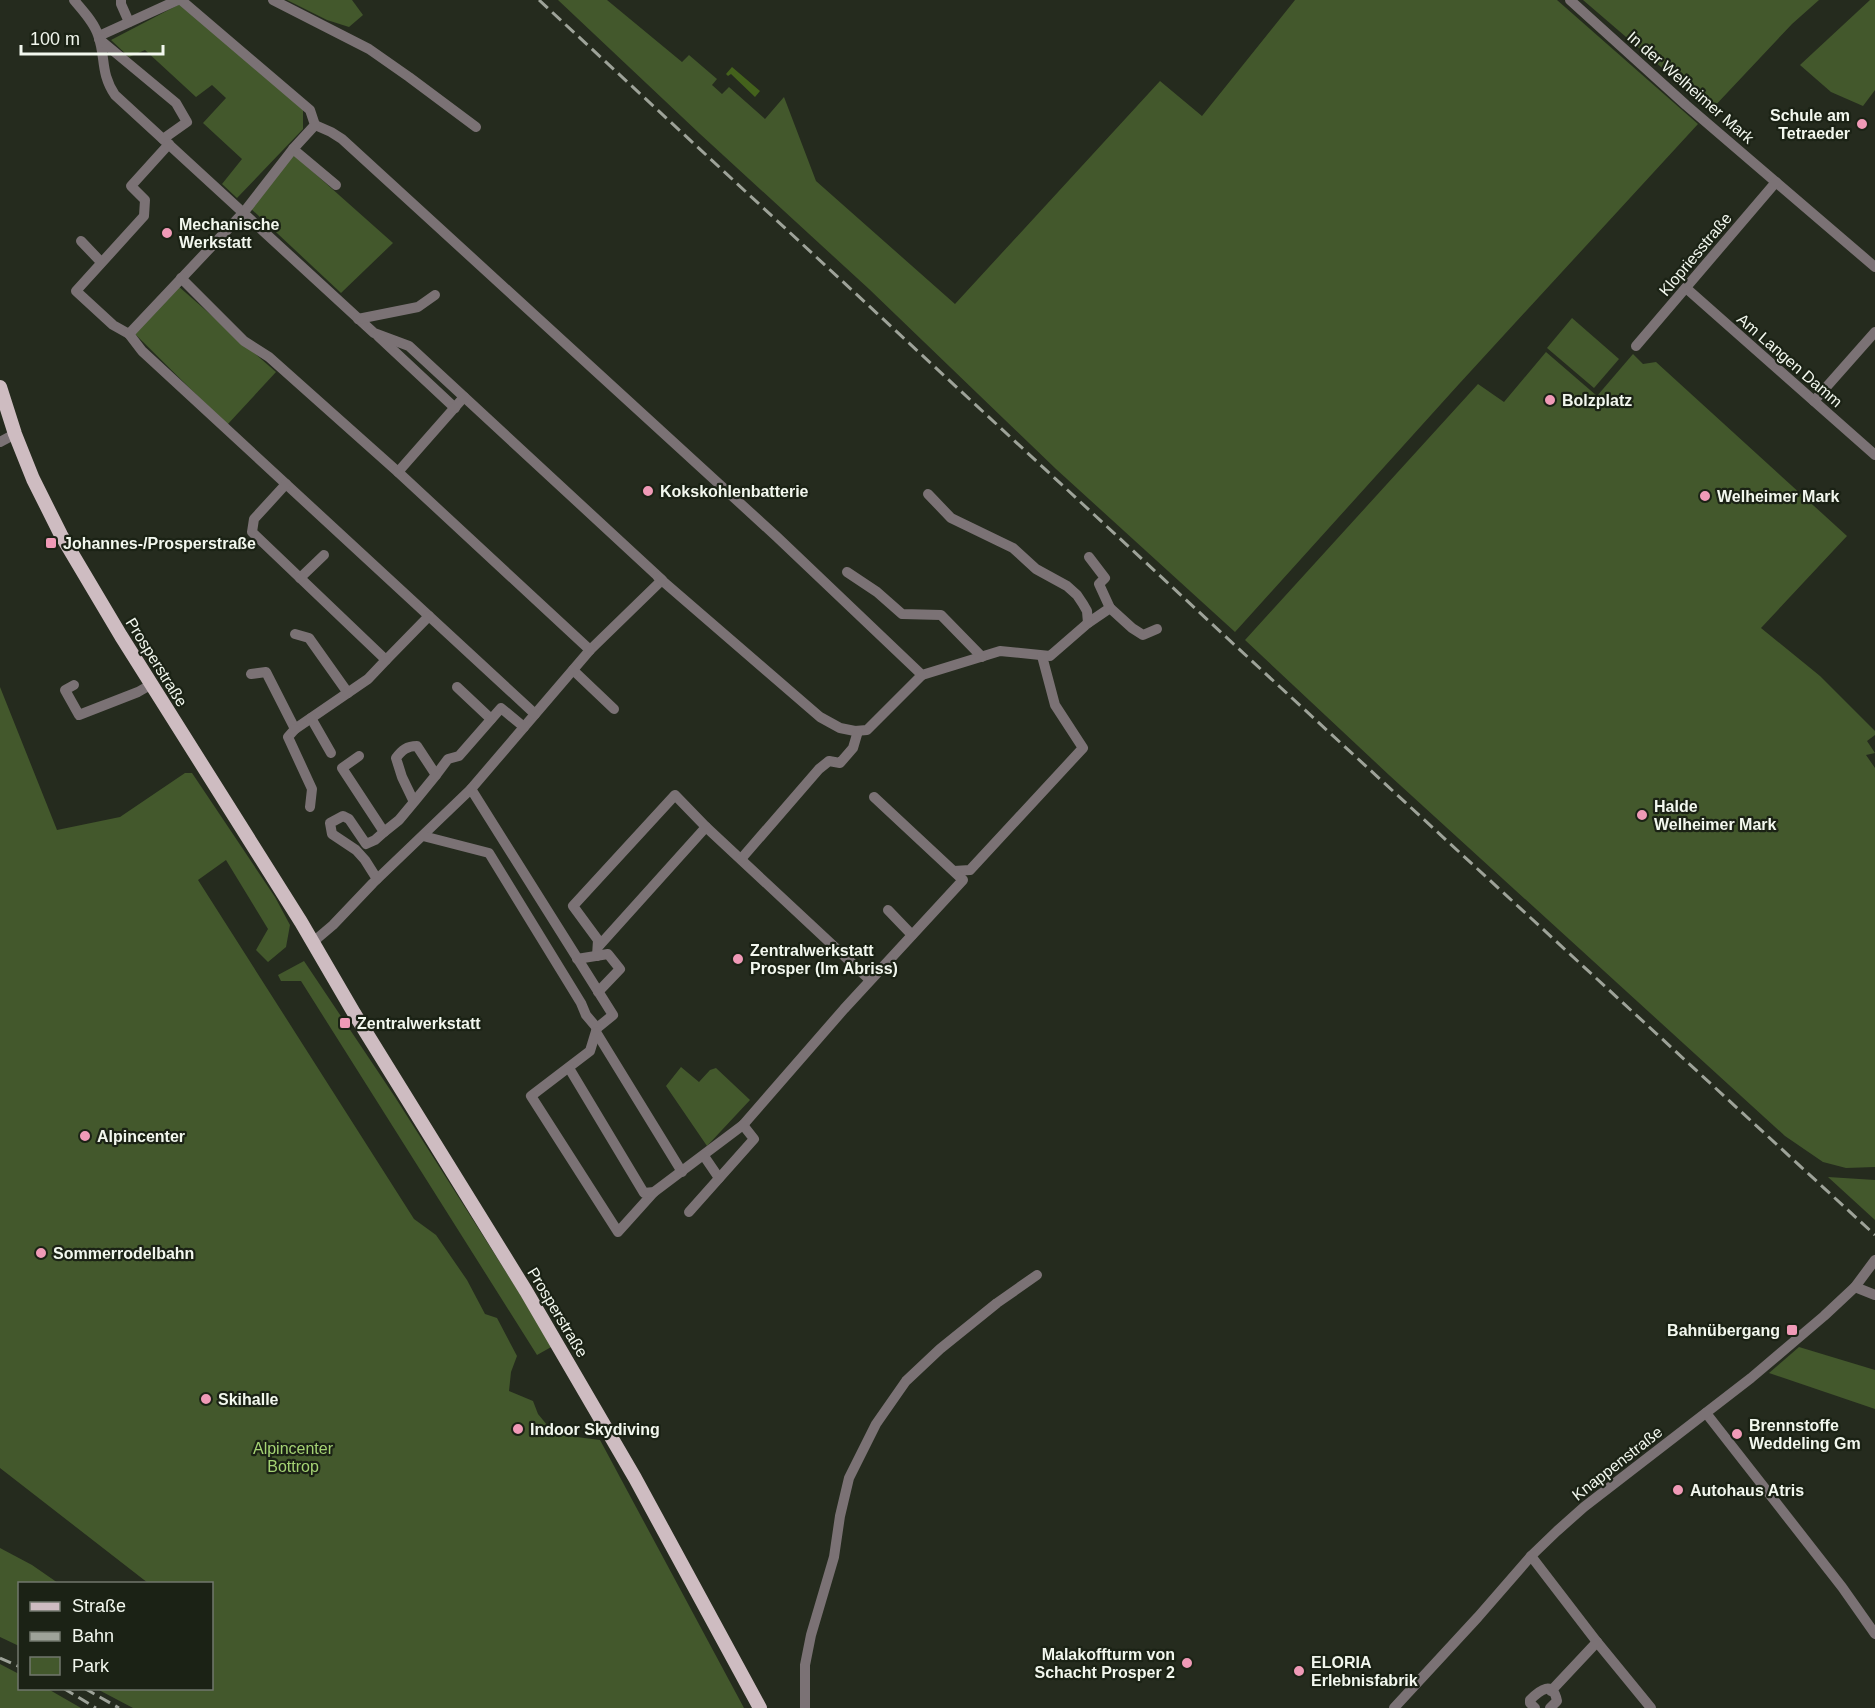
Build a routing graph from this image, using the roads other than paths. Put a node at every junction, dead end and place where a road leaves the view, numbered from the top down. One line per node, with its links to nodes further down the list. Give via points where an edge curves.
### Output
1 (121, 0): 6 (street)
2 (179, 0): 6 (street); 8 (street, via 310,110)
3 (273, 0): 9 (street, via 369,50)
4 (1570, 0): 12 (street, In der Welheimer Mark)
5 (81, 3): 7 (street)
6 (129, 22): 7 (street)
7 (99, 38): 10 (street, via 109,86); 10 (street, via 176,103 187,122)
8 (315, 125): 11 (street); 52 (street, via 342,140 777,537)
9 (476, 127)
10 (166, 142): 14 (street); 16 (street, via 131,186 145,200 144,216)
11 (293, 149): 13 (street); 14 (street)
12 (1776, 182): 17 (street, In der Welheimer Mark); 19 (street, Klopriesstraße)
13 (336, 185)
14 (244, 212): 18 (street); 21 (street)
15 (81, 241): 16 (street)
16 (101, 262): 24 (street, via 76,291 113,325)
17 (1875, 267)
18 (180, 278): 24 (street); 33 (street, via 244,341 269,357)
19 (1686, 288): 25 (street, Klopriesstraße); 28 (street, Am Langen Damm)
20 (435, 295): 21 (street, via 418,307)
21 (358, 319): 23 (street)
22 (1875, 332): 28 (street)
23 (374, 333): 27 (street, via 409,346); 29 (street)
24 (129, 334): 34 (street, via 142,351)
25 (1636, 346)
26 (0, 387): 30 (main road, Prosperstraße)
27 (464, 397): 29 (street); 39 (street)
28 (1814, 401): 32 (street, Am Langen Damm)
29 (454, 408): 33 (street)
30 (15, 434): 31 (street); 53 (main road, Prosperstraße, via 61,535)
31 (0, 442)
32 (1875, 455)
33 (398, 472): 46 (street)
34 (286, 484): 40 (street, via 254,519 252,532); 42 (street)
35 (928, 494): 43 (street, via 951,518 1013,548 1036,569 1067,586 1087,611)
36 (324, 555): 40 (street)
37 (1089, 557): 41 (street, via 1105,578 1099,584)
38 (847, 572): 48 (street, via 902,614 941,615)
39 (655, 574): 46 (street, via 662,580); 63 (street, via 820,717 840,728)
40 (300, 578): 49 (street)
41 (1110, 608): 43 (street); 44 (street, via 1143,635)
42 (429, 616): 49 (street); 58 (street)
43 (1088, 623): 47 (street, via 1050,656)
44 (1157, 629)
45 (295, 634): 56 (street, via 309,638)
46 (590, 650): 50 (street)
47 (1042, 656): 48 (street, via 1000,651); 75 (street, via 1055,705 1083,748 970,870)
48 (982, 657): 52 (street)
49 (386, 660): 56 (street)
50 (573, 670): 57 (street); 58 (street)
51 (251, 674): 62 (street, via 266,672)
52 (922, 675): 63 (street, via 867,729)
53 (152, 684): 54 (street, via 79,715 65,690); 79 (main road, Prosperstraße)
54 (74, 685)
55 (457, 687): 60 (street)
56 (348, 693): 59 (street)
57 (614, 709)
58 (535, 714): 61 (street)
59 (311, 718): 62 (street); 64 (street)
60 (491, 719): 61 (street, via 501,708); 66 (street, via 459,756 448,759)
61 (524, 727): 67 (street)
62 (295, 729): 70 (street, via 288,736 312,789)
63 (858, 730): 74 (street, via 853,748 840,763 829,761 819,769)
64 (331, 753)
65 (359, 756): 72 (street, via 342,768)
66 (436, 776): 69 (street); 69 (street, via 417,746 409,746 400,753 396,758)
67 (471, 789): 73 (street); 81 (street)
68 (874, 797): 75 (street)
69 (414, 802): 72 (street)
70 (310, 807)
71 (706, 826): 74 (street); 80 (street); 80 (street, via 675,795 573,906 598,940)
72 (384, 832): 76 (street, via 366,844 349,819 343,816 330,823 333,834 356,850)
73 (423, 836): 76 (street); 84 (street, via 489,853)
74 (741, 859): 82 (street)
75 (954, 871): 78 (street, via 963,880)
76 (377, 879): 79 (street)
77 (888, 910): 78 (street)
78 (912, 935): 82 (street)
79 (313, 942): 101 (main road, Prosperstraße, via 590,1400)
80 (597, 951): 81 (street); 83 (street, via 608,954 620,969)
81 (577, 959): 83 (street)
82 (870, 980): 86 (street)
83 (598, 992): 84 (street, via 613,1015)
84 (597, 1030): 85 (street, via 590,1050); 88 (street)
85 (569, 1068): 90 (street, via 644,1192); 90 (street, via 531,1096 618,1232)
86 (743, 1125): 87 (street); 89 (street, via 754,1139)
87 (704, 1156): 88 (street); 89 (street)
88 (682, 1172): 90 (street)
89 (720, 1178): 91 (street)
90 (654, 1192)
91 (689, 1212)
92 (1875, 1260): 94 (street, Knappenstraße)
93 (1037, 1275): 102 (street, via 923,1365 906,1381 876,1424 849,1478 834,1557 805,1665)
94 (1856, 1287): 95 (street); 96 (street, Knappenstraße)
95 (1875, 1295)
96 (1706, 1413): 97 (street, Knappenstraße, via 1584,1508); 98 (street)
97 (1531, 1556): 99 (street); 103 (street, Knappenstraße)
98 (1875, 1634)
99 (1597, 1642): 100 (street); 106 (street)
100 (1551, 1690): 104 (street, via 1540,1689 1530,1700); 105 (street, via 1557,1701)
101 (760, 1708)
102 (805, 1708)
103 (1394, 1708)
104 (1535, 1708)
105 (1550, 1708)
106 (1651, 1708)

